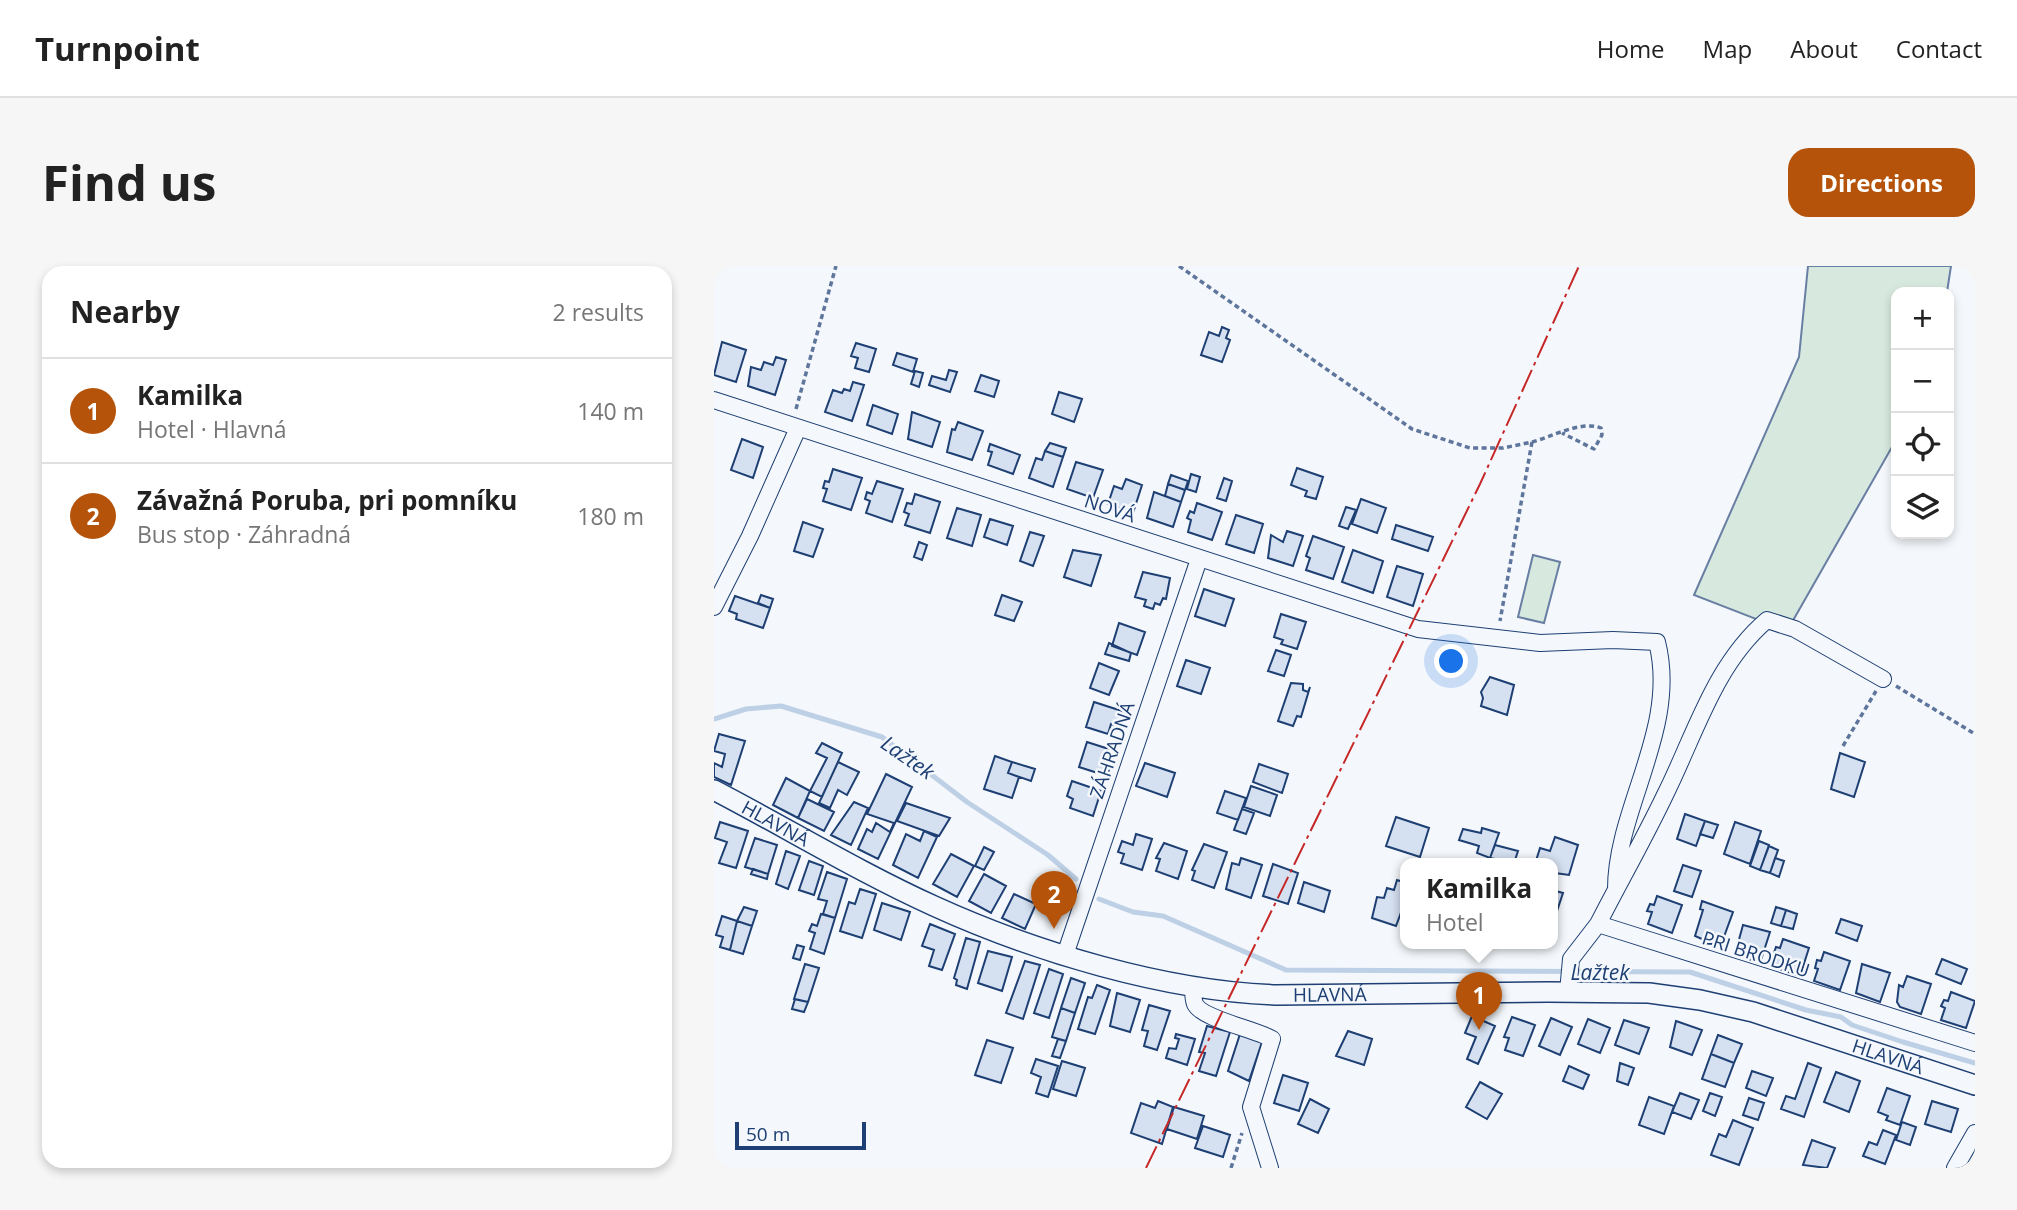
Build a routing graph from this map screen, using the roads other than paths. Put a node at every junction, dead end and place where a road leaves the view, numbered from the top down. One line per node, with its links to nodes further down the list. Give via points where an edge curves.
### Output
1 (714, 400): 2 (street, NOVÁ)
2 (798, 428): 3 (street, NOVÁ); 4 (street)
3 (1199, 559): 7 (street, NOVÁ, via 1418,629 1540,643 1657,642 1665,671 1662,690 1648,765 1621,851); 9 (street, ZÁHRADNÁ)
4 (714, 607)
5 (1883, 679): 7 (street, via 1795,629 1767,620 1727,664)
6 (714, 790): 9 (street, HLAVNÁ, via 933,906)
7 (1616, 889): 8 (street)
8 (1598, 925): 10 (street); 12 (street, PRI BRODKU)
9 (1065, 955): 11 (street, HLAVNÁ)
10 (1569, 975): 11 (street, HLAVNÁ, via 1276,995); 13 (street, HLAVNÁ, via 1753,1012)
11 (1193, 986): 15 (street, via 1194,1003 1202,1013 1272,1040 1251,1107)
12 (1975, 1043)
13 (1975, 1085)
14 (1975, 1133): 16 (street)
15 (1270, 1168)
16 (1955, 1168)

